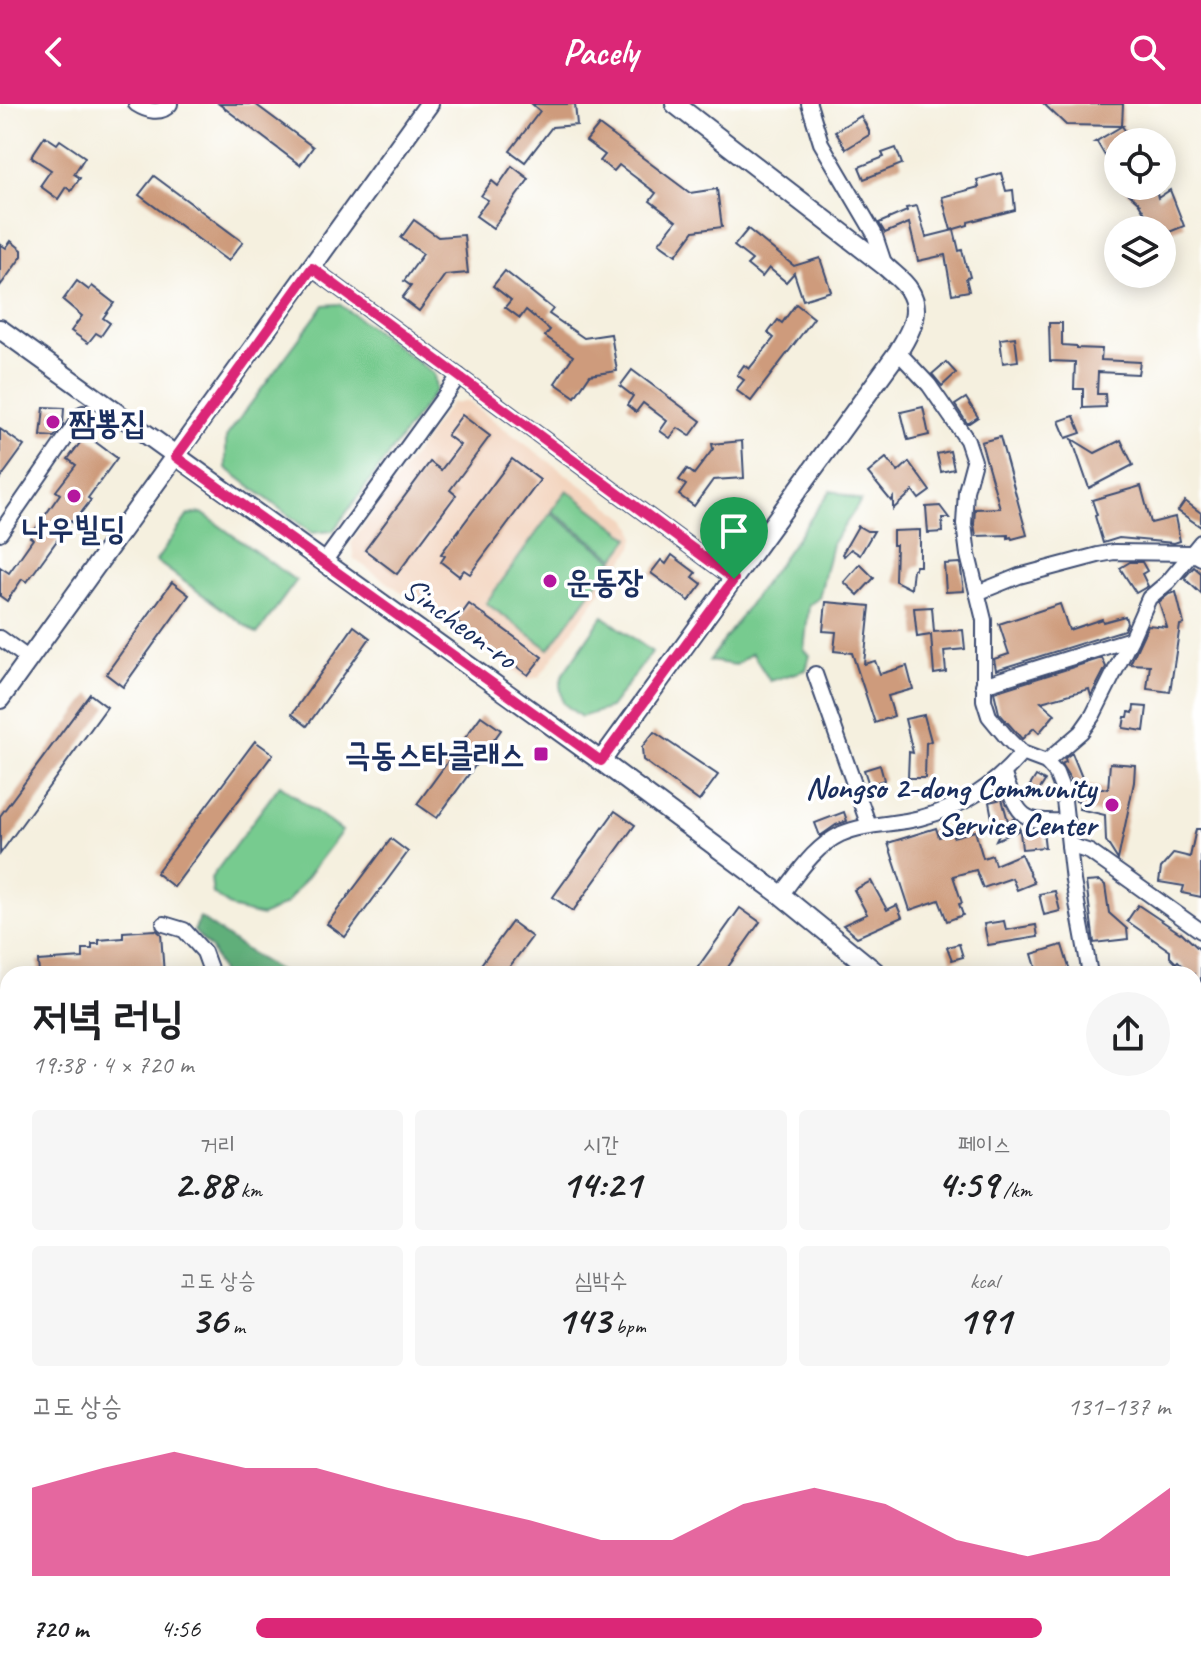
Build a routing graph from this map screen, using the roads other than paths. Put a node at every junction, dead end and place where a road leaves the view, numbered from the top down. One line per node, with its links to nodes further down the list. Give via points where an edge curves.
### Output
1 (136, 104): 2 (street, via 159,111)
2 (170, 104)
3 (429, 104): 7 (street)
4 (675, 104): 6 (street)
5 (809, 104): 6 (street, via 821,143 874,233)
6 (885, 266): 9 (street, via 909,289 915,306 914,325)
7 (312, 268): 10 (street); 12 (street)
8 (0, 329): 12 (street, Sincheon-ro)
9 (898, 352): 16 (street); 17 (street, via 929,385 971,449 974,461 964,524)
10 (459, 376): 15 (street); 16 (street)
11 (83, 413): 13 (street)
12 (176, 457): 15 (street, Sincheon-ro); 20 (street)
13 (0, 533)
14 (1198, 551): 17 (street, via 1098,555); 19 (street, via 1149,598)
15 (324, 562): 25 (street, Sincheon-ro)
16 (734, 579): 25 (street)
17 (977, 593): 22 (street, via 986,645)
18 (0, 638): 20 (street)
19 (1131, 639): 22 (street); 26 (street, via 1093,715)
20 (29, 659): 23 (street)
21 (815, 674): 29 (street)
22 (983, 685): 24 (street, via 989,716)
23 (0, 699)
24 (1022, 753): 26 (street); 27 (street)
25 (601, 761): 31 (street, Sincheon-ro)
26 (1046, 762): 28 (street, via 1063,791)
27 (1004, 775): 28 (street, via 1015,804 1028,818); 29 (street, via 953,807)
28 (1066, 821): 30 (street)
29 (869, 826): 31 (street, via 841,834 815,852)
30 (1069, 845): 33 (street, via 1090,852); 36 (street)
31 (781, 895): 35 (street, Sincheon-ro)
32 (164, 924): 34 (street, via 184,930)
33 (1201, 931)
34 (209, 966)
35 (868, 966)
36 (1089, 966)

